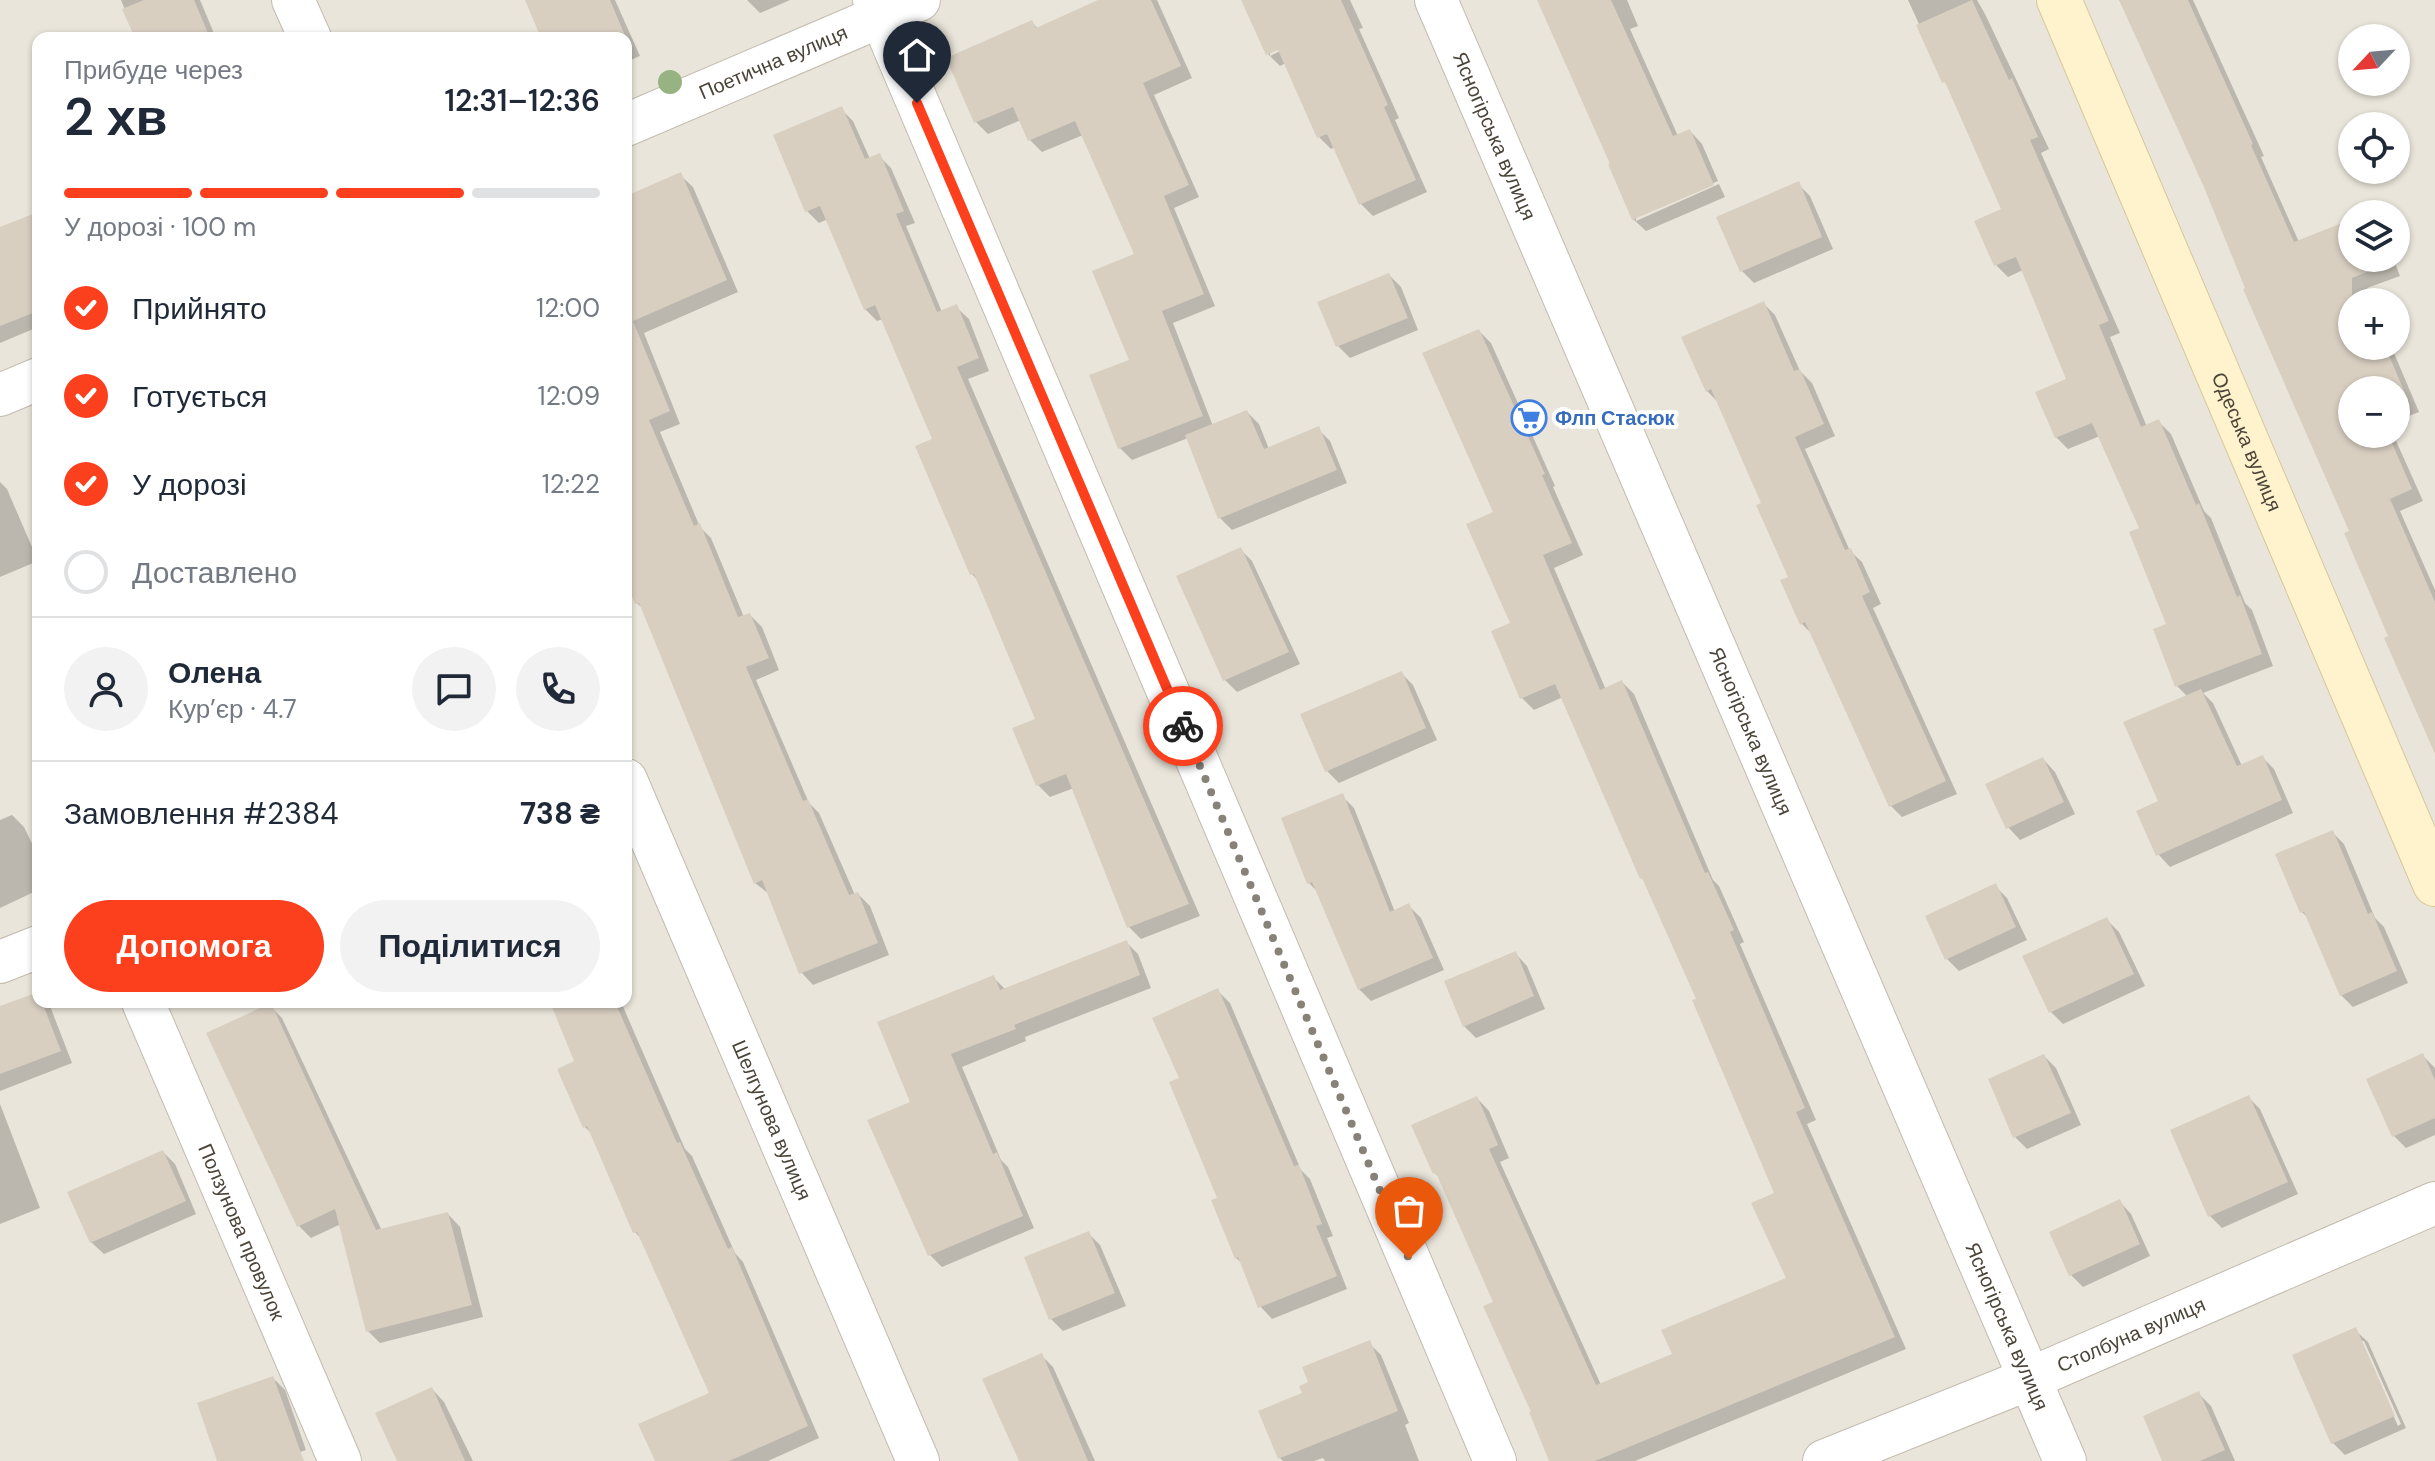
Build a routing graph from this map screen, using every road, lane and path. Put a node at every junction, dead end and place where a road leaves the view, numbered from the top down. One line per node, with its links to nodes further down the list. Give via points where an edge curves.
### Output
1 (293, 0): 6 (street)
2 (919, 0): 5 (street, Поетична вулиця)
3 (1436, 0): 16 (street, Ясногірська вулиця)
4 (2059, 0): 11 (street, Одеська вулиця)
5 (877, 8): 7 (street, Поетична вулиця); 19 (street)
6 (307, 32)
7 (632, 122)
8 (32, 382): 9 (street)
9 (0, 395)
10 (632, 794): 18 (street, Шелгунова вулиця)
11 (2435, 884)
12 (32, 949): 13 (street)
13 (0, 962)
14 (146, 1008): 17 (street, Ползунова провулок)
15 (2435, 1203): 16 (street, Столбуна вулиця)
16 (2029, 1379): 20 (street, Столбуна вулиця); 21 (street, Ясногірська вулиця)
17 (340, 1461)
18 (918, 1461)
19 (1495, 1461)
20 (1824, 1461)
21 (2065, 1461)

